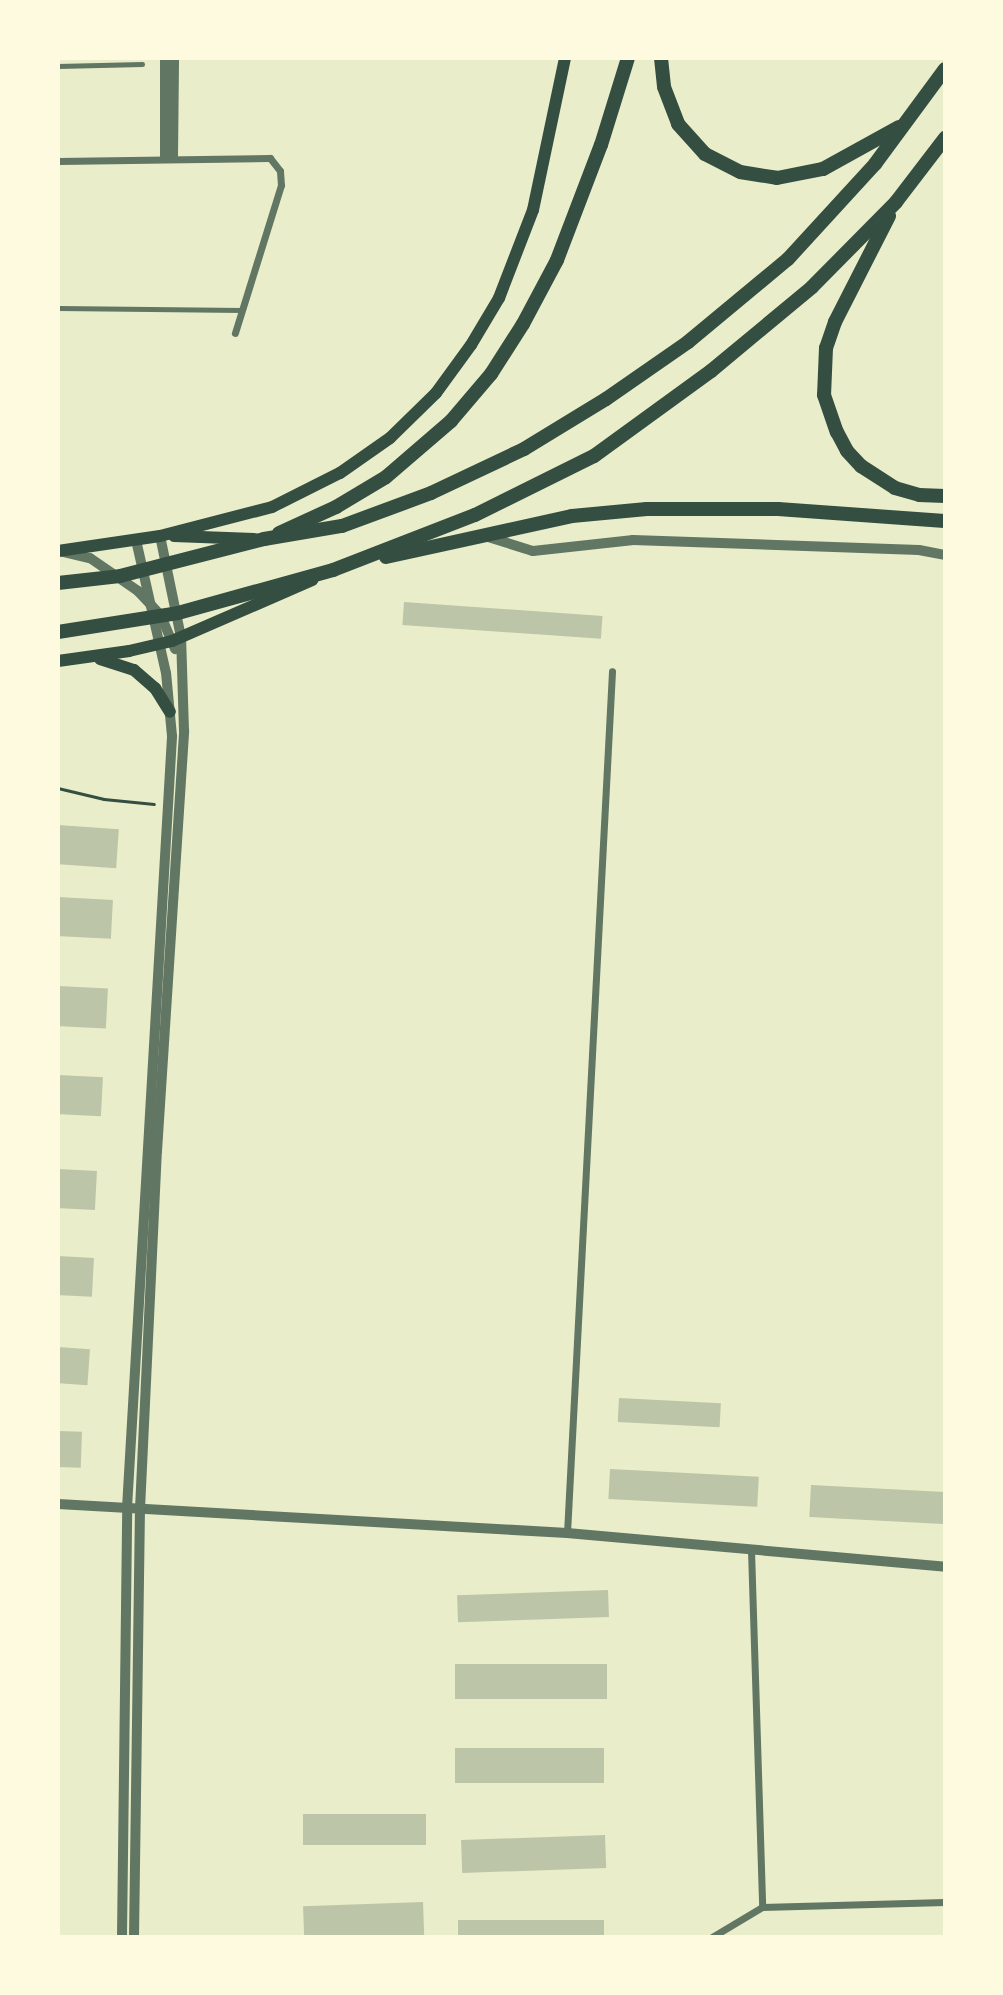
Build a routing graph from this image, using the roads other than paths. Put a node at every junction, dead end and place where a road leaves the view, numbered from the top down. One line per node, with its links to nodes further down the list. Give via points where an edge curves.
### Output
1 (165, 58): 12 (street)
2 (174, 58): 12 (street)
3 (565, 58): 21 (main road, via 519,253 499,298 436,393 390,438 340,473 272,507)
4 (628, 58): 22 (highway, via 601,145 556,260 491,374 451,421 386,477 336,508)
5 (661, 58): 10 (highway, via 669,107 678,124 705,154 759,177 823,170)
6 (942, 58): 9 (highway)
7 (142, 64): 8 (lane)
8 (58, 66)
9 (945, 67): 10 (highway)
10 (906, 122): 22 (highway, via 875,164 788,259 688,342 607,400 524,449 431,493 342,526)
11 (945, 138): 14 (highway)
12 (169, 158): 13 (street); 16 (street, via 270,158 279,172 281,185)
13 (58, 160)
14 (896, 202): 18 (highway, via 843,303 826,348 826,405 847,451 879,480 919,495); 27 (highway, via 812,287 711,371 594,456 475,515)
15 (58, 309): 16 (lane)
16 (242, 310): 17 (street)
17 (235, 333)
18 (945, 496)
19 (945, 521): 20 (highway, via 696,508 572,516)
20 (482, 535): 25 (street, via 533,551 633,540 919,550); 27 (highway)
21 (160, 536): 22 (main road); 23 (main road); 26 (street)
22 (264, 539): 26 (highway)
23 (136, 540): 24 (main road); 28 (street)
24 (58, 551): 29 (street, via 90,558)
25 (945, 555)
26 (167, 565): 28 (highway); 32 (street)
27 (333, 569): 32 (highway); 35 (main road)
28 (142, 571): 29 (highway); 31 (street)
29 (120, 576): 30 (highway); 31 (street)
30 (58, 583)
31 (150, 602): 33 (street)
32 (178, 613): 33 (highway); 35 (street)
33 (157, 617): 34 (highway); 35 (street); 36 (street)
34 (58, 632)
35 (177, 639): 36 (main road); 43 (street, via 183,668 184,744 157,1151)
36 (159, 644): 37 (main road); 40 (street)
37 (93, 657): 38 (main road); 40 (main road, via 134,670 155,688)
38 (58, 661)
39 (612, 671): 44 (street)
40 (170, 712): 42 (street)
41 (58, 1504): 42 (street)
42 (127, 1508): 43 (street); 49 (street)
43 (140, 1508): 44 (street); 50 (street)
44 (567, 1534): 45 (street)
45 (751, 1550): 46 (street); 48 (street)
46 (945, 1567)
47 (945, 1902): 48 (street)
48 (762, 1907): 51 (street)
49 (122, 1937)
50 (134, 1937)
51 (712, 1937)

